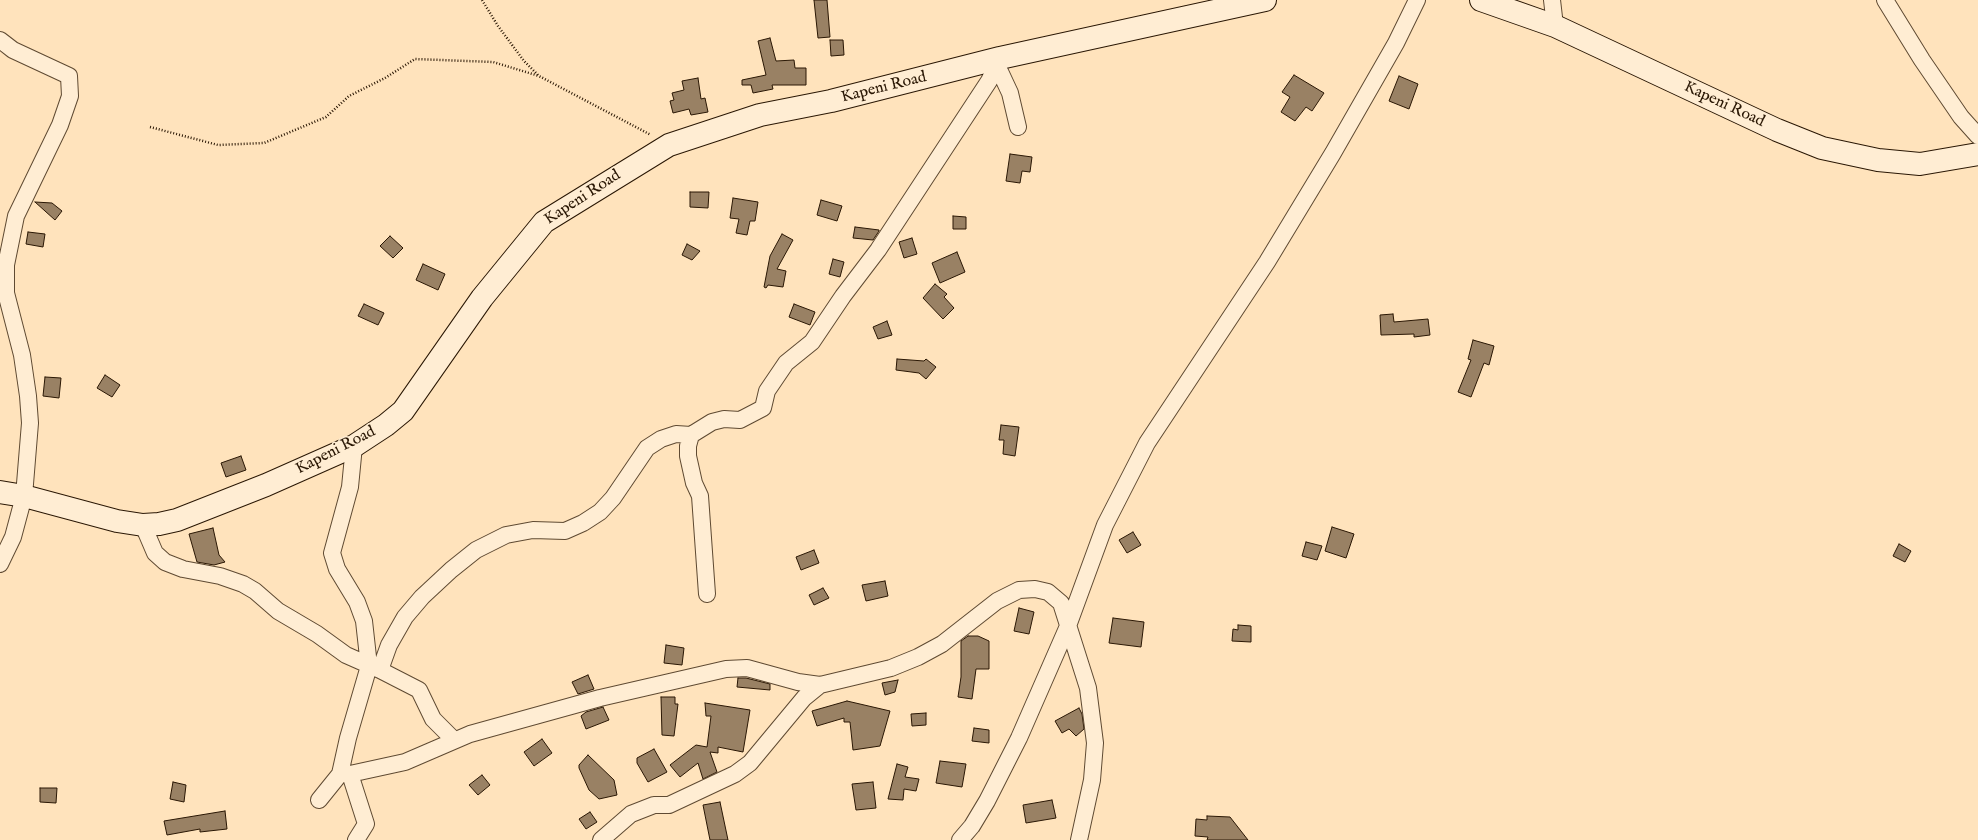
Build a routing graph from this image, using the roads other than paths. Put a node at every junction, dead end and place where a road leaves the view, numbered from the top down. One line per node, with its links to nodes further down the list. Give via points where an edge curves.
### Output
1 (1265, 0): 8 (main road, Kapeni Road)
2 (1417, 0): 19 (street, via 1392,50 1292,221 1148,443 1105,525)
3 (1481, 0): 6 (main road, Kapeni Road)
4 (1552, 0): 6 (street)
5 (1885, 0): 10 (street, via 1952,104)
6 (1555, 26): 11 (main road, Kapeni Road, via 1777,130 1822,148 1878,160 1920,164)
7 (0, 40): 15 (street, via 13,50 68,76 70,96 60,125 16,216 6,265 6,293 22,355 28,396 30,423)
8 (998, 60): 9 (street, via 1010,93); 12 (street, via 989,81 878,250 812,342 786,363 767,391 763,408 740,420 724,419 712,422); 13 (main road, Kapeni Road, via 760,116 669,145 544,222 482,298 402,411)
9 (1018, 127)
10 (1978, 136)
11 (1978, 154)
12 (691, 435): 18 (street, via 688,456 694,483 700,496); 20 (street, via 676,434 661,439 647,448 613,498 600,512 583,523 565,531 533,530 506,535 476,550 427,592 405,618)
13 (354, 446): 16 (main road, Kapeni Road, via 266,485 177,520); 20 (street, via 350,487 332,553 337,569 357,602 364,621)
14 (0, 492): 15 (main road, Kapeni Road)
15 (24, 496): 16 (main road, Kapeni Road, via 117,521); 17 (street, via 12,537)
16 (143, 525): 20 (street, via 155,553 165,562 182,569 220,576 255,590 278,611 346,655)
17 (0, 564)
18 (707, 594)
19 (1068, 626): 21 (street, via 1061,603 1048,592 1034,589 1019,590 997,601 942,644 918,657 891,668); 27 (street, via 1005,766 972,826); 28 (street, via 1088,688 1095,743 1092,780)
20 (374, 668): 22 (street, via 419,690 433,719); 23 (street, via 348,738)
21 (820, 685): 22 (street, via 798,682 747,668 726,669 600,698); 26 (street, via 804,698 745,767 669,805 654,805 631,814)
22 (454, 740): 23 (street, via 405,762)
23 (345, 774): 24 (street); 25 (street, via 365,820 365,827)
24 (319, 800)
25 (356, 840)
26 (601, 840)
27 (960, 840)
28 (1079, 840)

